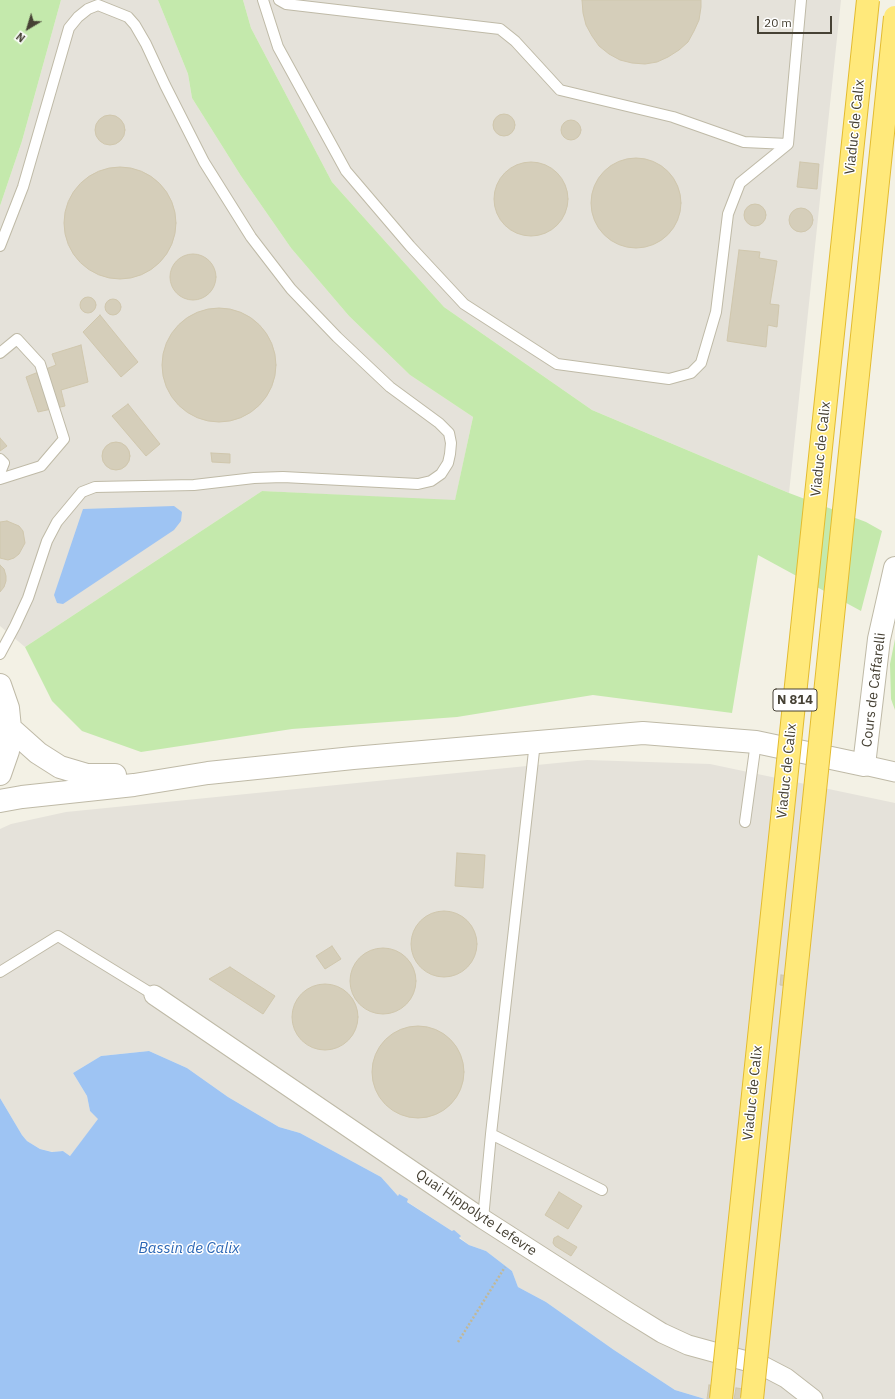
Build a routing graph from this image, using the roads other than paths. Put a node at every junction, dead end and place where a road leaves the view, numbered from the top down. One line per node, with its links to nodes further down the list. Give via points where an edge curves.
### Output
1 (263, 0): 6 (lane, via 278,47 346,171 464,304 556,364 669,379 691,373 701,363 716,312 728,214 740,183)
2 (280, 0): 6 (lane, via 286,4 500,29 515,41 560,90 673,117 744,142)
3 (801, 0): 6 (lane)
4 (868, 0): 29 (highway, Viaduc de Calix / N 814, bridge)
5 (895, 17): 30 (highway, Viaduc de Calix / N 814, bridge)
6 (788, 144)
7 (0, 246): 13 (lane, via 23,187 69,28 88,9 98,5 128,17 146,44 204,162 251,237 291,289 337,337 390,386 439,423 449,433 451,444 448,463 441,474 431,481 418,484 283,477 194,485 95,487 82,492 69,505 47,541 28,598)
8 (0, 353): 11 (lane, via 17,339 40,364 64,439 41,466)
9 (0, 459): 10 (lane, via 4,463)
10 (0, 473)
11 (0, 479)
12 (895, 568): 18 (street, Cours de Caffarelli, via 879,639)
13 (0, 654)
14 (0, 685): 15 (street, via 8,708)
15 (10, 728): 20 (street, via 38,753 60,767 87,775); 21 (street, via 8,751)
16 (535, 742): 17 (street, via 643,733); 20 (street); 26 (lane)
17 (756, 742): 18 (street); 23 (lane)
18 (864, 765): 19 (street)
19 (895, 772)
20 (208, 773): 22 (street, via 134,785)
21 (0, 774)
22 (0, 801)
23 (745, 822)
24 (0, 972): 25 (lane, via 58,936)
25 (154, 995): 28 (street, Quai Hippolyte Lefevre)
26 (491, 1134): 27 (lane); 28 (lane)
27 (602, 1190)
28 (483, 1219): 31 (street, Quai Hippolyte Lefevre, via 662,1333 688,1345 761,1365 786,1378)
29 (721, 1399)
30 (752, 1399)
31 (813, 1399)

